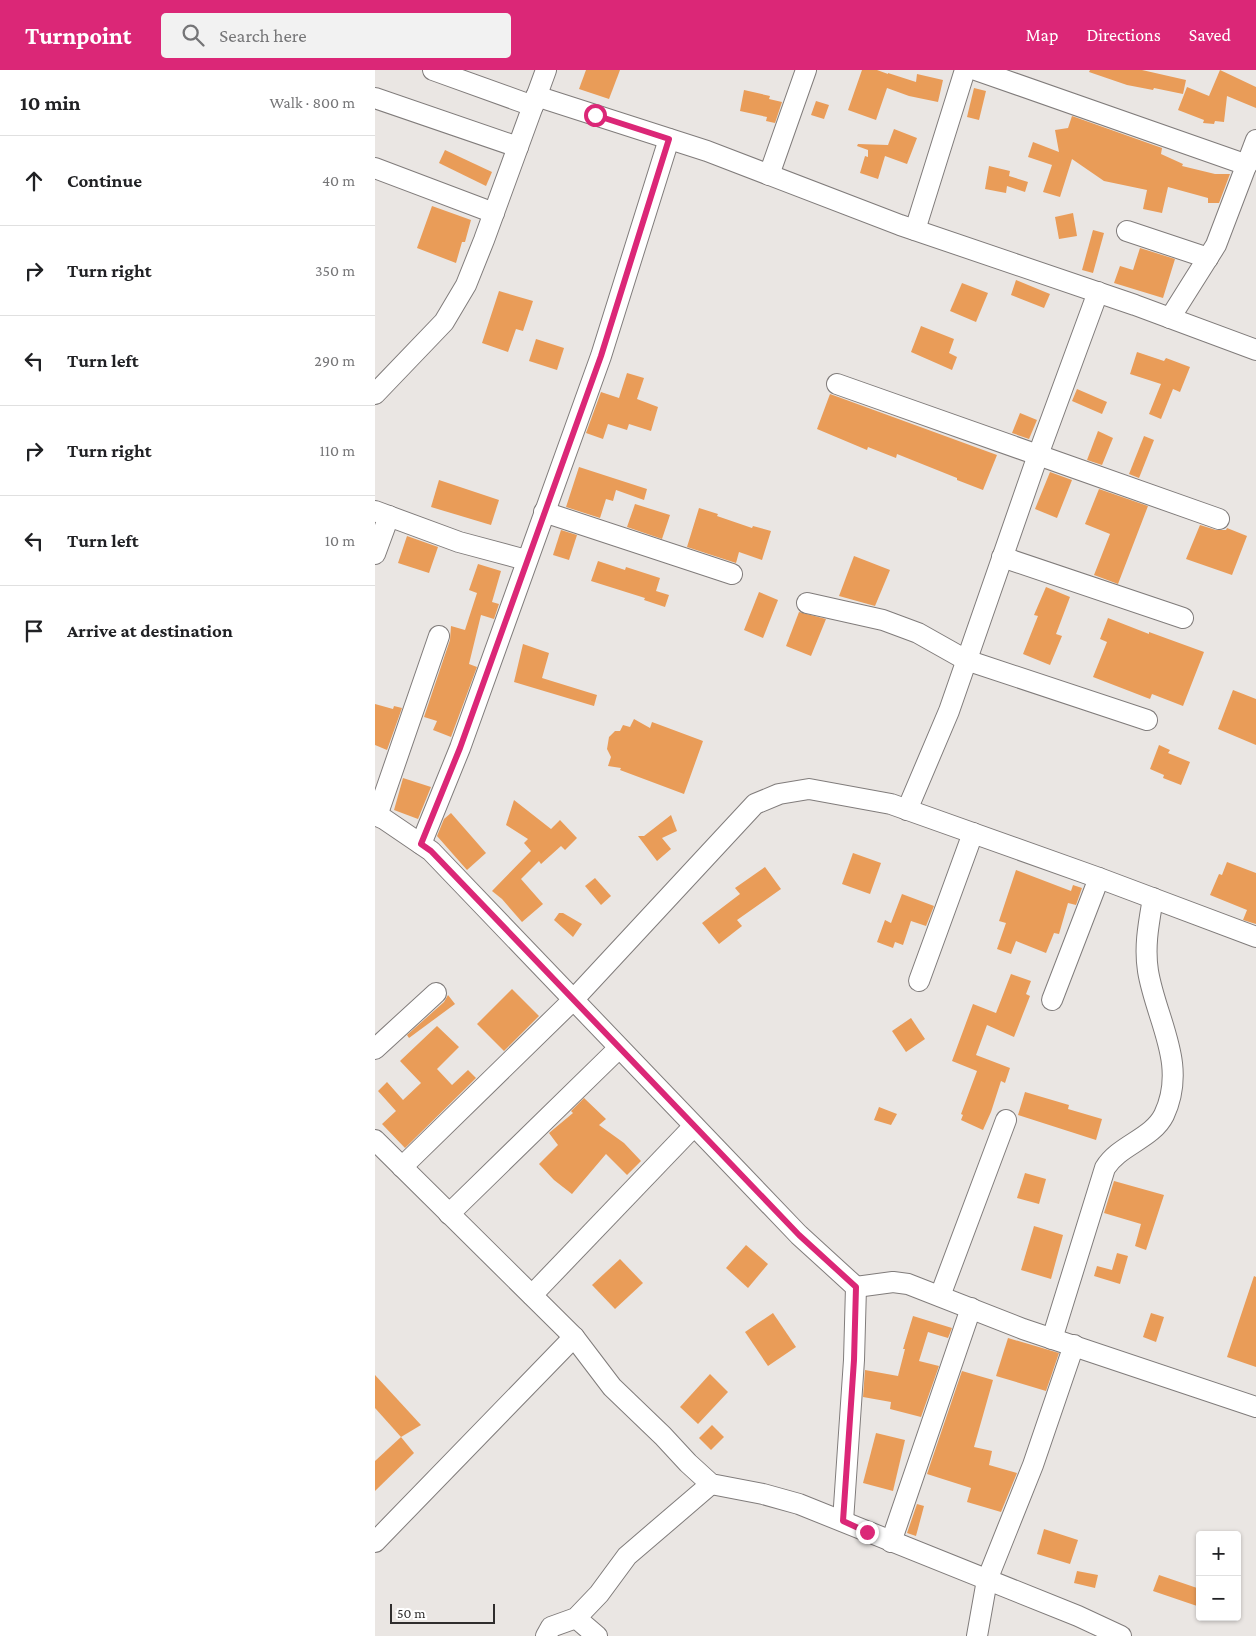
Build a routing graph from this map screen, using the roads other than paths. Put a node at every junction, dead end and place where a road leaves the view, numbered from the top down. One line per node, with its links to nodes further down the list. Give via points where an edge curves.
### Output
1 (433, 70): 7 (street)
2 (546, 70): 7 (street)
3 (806, 70): 13 (street)
4 (965, 70): 15 (street)
5 (976, 70): 11 (street)
6 (375, 98): 10 (street)
7 (534, 102): 8 (street); 10 (street)
8 (669, 139): 13 (street); 24 (street, via 601,356)
9 (1256, 140): 11 (street)
10 (518, 148): 14 (street)
11 (1247, 165): 17 (street)
12 (375, 168): 14 (street)
13 (769, 175): 15 (street)
14 (494, 213): 22 (street, via 466,285 444,322)
15 (915, 230): 18 (street)
16 (1127, 230): 17 (street)
17 (1208, 258): 19 (street)
18 (1098, 292): 19 (street); 23 (street)
19 (1170, 318): 20 (street)
20 (1256, 350)
21 (837, 384): 23 (street)
22 (375, 394)
23 (1038, 455): 26 (street); 28 (street)
24 (544, 512): 29 (street); 30 (street)
25 (382, 514): 27 (street); 29 (street, via 459,542)
26 (1219, 519)
27 (375, 554)
28 (1002, 558): 32 (street); 34 (street)
29 (526, 560): 39 (street, via 460,748)
30 (732, 574)
31 (807, 602): 34 (street, via 883,620 919,634)
32 (1183, 618)
33 (439, 636): 37 (street)
34 (966, 660): 35 (street); 36 (street, via 949,711)
35 (1147, 720)
36 (907, 810): 38 (street); 45 (street, via 891,804 809,789 779,794 755,804)
37 (376, 816): 39 (street)
38 (973, 833): 40 (street); 43 (street)
39 (421, 844): 45 (street)
40 (1099, 878): 41 (street); 46 (street)
41 (1153, 898): 42 (street); 59 (street, via 1146,948 1151,986 1172,1056 1173,1078 1167,1107 1157,1125 1115,1154 1105,1168)
42 (1256, 937)
43 (919, 981)
44 (436, 993): 48 (street)
45 (573, 1000): 47 (street); 52 (street)
46 (1052, 1000)
47 (619, 1048): 50 (street); 53 (street)
48 (375, 1049)
49 (1005, 1120): 56 (street)
50 (694, 1126): 54 (street, via 799,1235); 55 (street)
51 (375, 1140): 52 (street)
52 (389, 1160): 53 (street)
53 (449, 1214): 55 (street)
54 (856, 1287): 56 (street, via 893,1282); 63 (street)
55 (532, 1295): 58 (street)
56 (940, 1296): 57 (street)
57 (971, 1308): 59 (street); 65 (street)
58 (574, 1337): 62 (street, via 612,1387); 64 (street)
59 (1052, 1339): 60 (street)
60 (1074, 1345): 61 (street); 66 (street, via 1033,1465)
61 (1256, 1407)
62 (711, 1484): 63 (street, via 799,1504); 67 (street, via 627,1556 599,1594)
63 (843, 1521): 65 (street)
64 (375, 1542)
65 (891, 1542): 66 (street)
66 (987, 1580): 70 (street); 71 (street)
67 (576, 1618): 68 (street, via 551,1627); 69 (street)
68 (545, 1636)
69 (597, 1636)
70 (977, 1636)
71 (1121, 1636)

